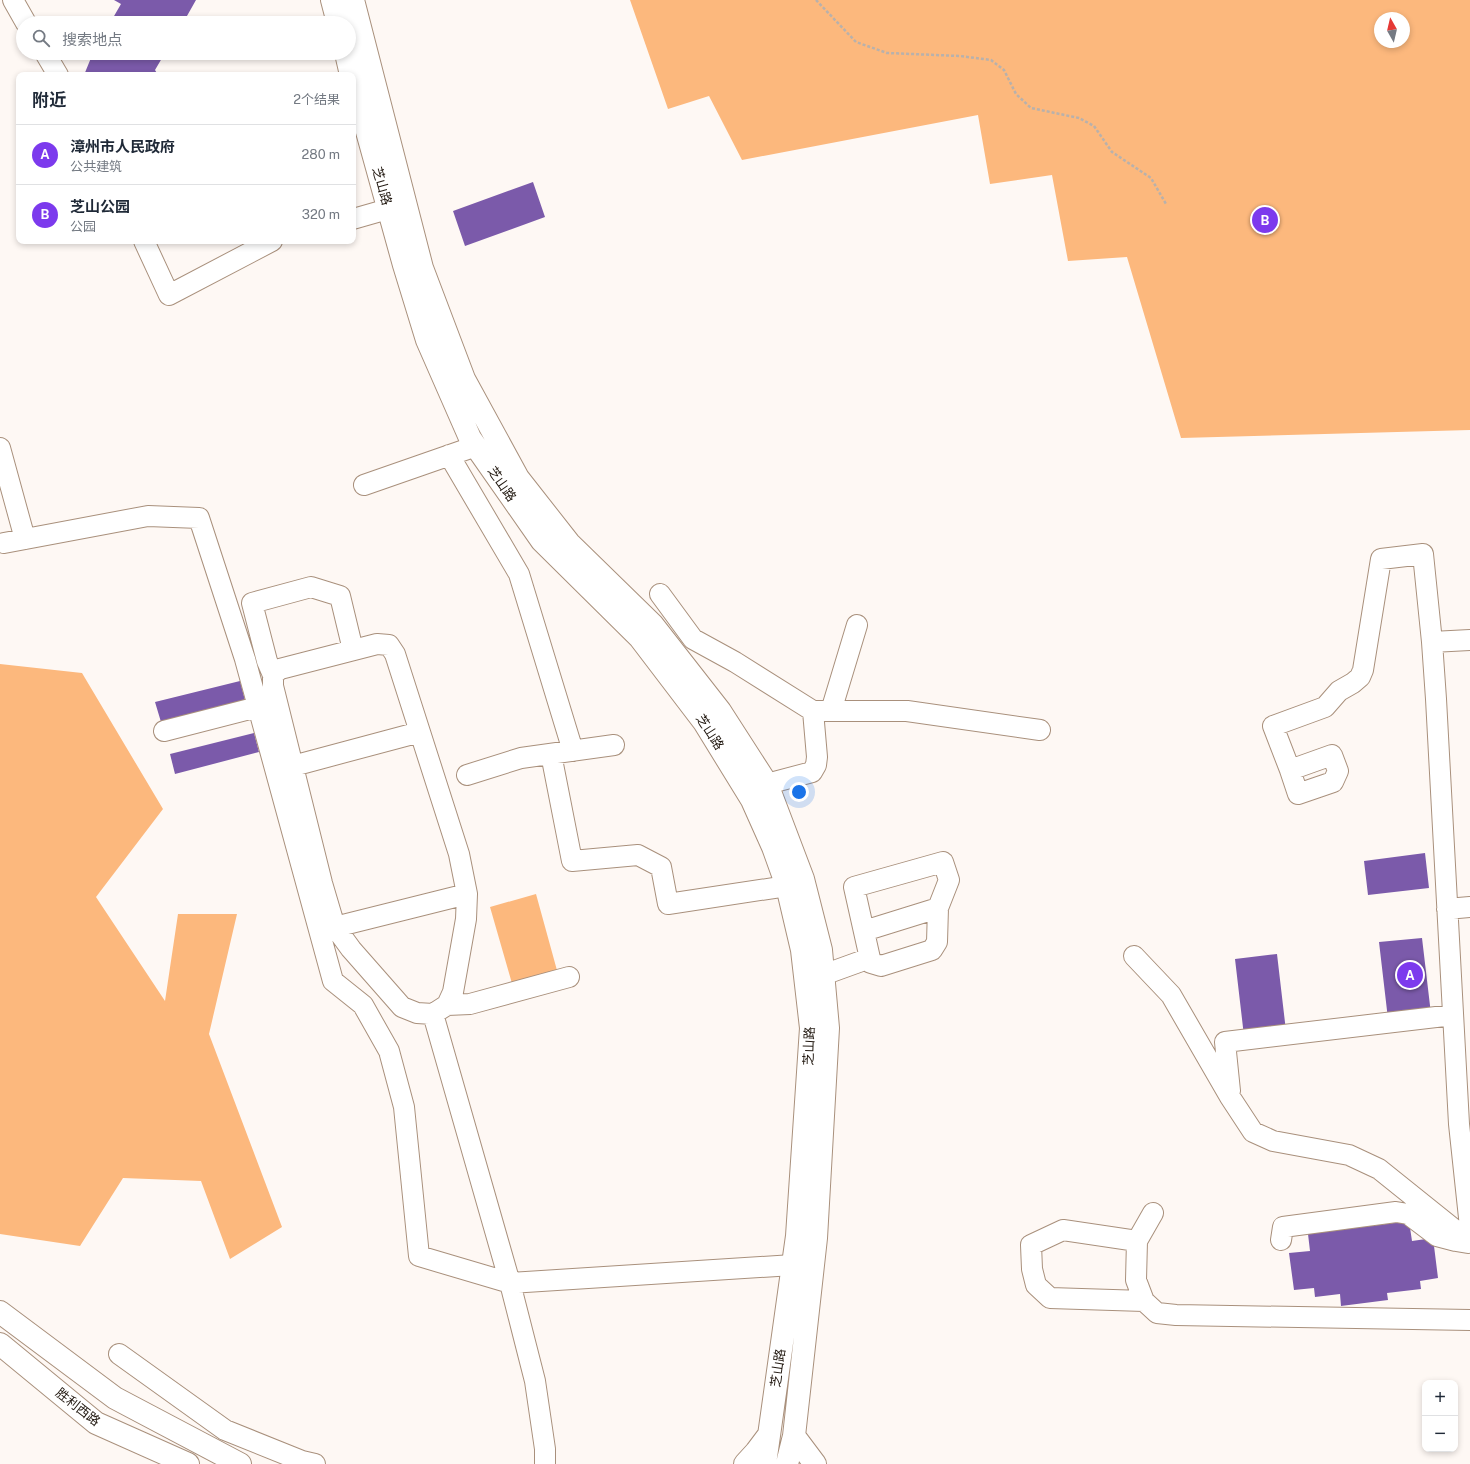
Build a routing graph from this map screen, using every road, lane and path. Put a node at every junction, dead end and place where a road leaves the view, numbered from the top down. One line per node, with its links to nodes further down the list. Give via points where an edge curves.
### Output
1 (12, 0): 5 (street)
2 (332, 0): 6 (main road)
3 (353, 0): 40 (main road, via 422,268 464,379 518,478 569,543 652,624 720,711)
4 (816, 0): 12 (path, via 856,42 887,52 991,60 1004,70 1016,94 1031,108 1079,118 1094,126 1112,152 1151,178)
5 (22, 16)
6 (336, 16)
7 (49, 60): 9 (street)
8 (348, 60): 10 (main road)
9 (56, 72)
10 (350, 72)
11 (356, 100): 13 (main road, 芝山路)
12 (1166, 204)
13 (388, 209): 14 (street); 17 (main road, 芝山路, via 427,340 470,438)
14 (356, 218)
15 (145, 244): 16 (street, via 169,295)
16 (266, 244)
17 (476, 446): 19 (street); 41 (main road, 芝山路, via 542,541 640,638 704,722 752,800)
18 (0, 448): 21 (street)
19 (449, 455): 20 (street); 35 (street, via 519,574)
20 (364, 485)
21 (25, 539): 22 (street); 29 (street, via 148,516 199,518)
22 (4, 543)
23 (660, 594): 30 (street, via 693,639)
24 (857, 625): 30 (street)
25 (1470, 640): 26 (street)
26 (1432, 642): 38 (street, via 1423,554 1381,559 1360,677 1339,691 1325,707 1273,726); 45 (street)
27 (353, 650): 28 (street, via 280,669); 28 (street, via 340,596 311,587 252,603); 33 (street, via 377,644 389,645 395,654)
28 (273, 675): 37 (street, via 273,686)
29 (258, 707): 32 (street); 61 (street, via 333,981 363,1005 389,1050 404,1107 419,1256)
30 (822, 711): 31 (street, via 907,711); 40 (street, via 818,757 812,772)
31 (1040, 730)
32 (164, 731)
33 (420, 732): 37 (street); 42 (street, via 459,854)
34 (614, 745): 35 (street)
35 (573, 751): 36 (street)
36 (551, 754): 39 (street, via 521,758); 41 (street, via 572,861 638,855 661,867 668,904)
37 (293, 766): 46 (street)
38 (1290, 770)
39 (467, 775)
40 (767, 784): 50 (main road, via 803,879 821,950)
41 (787, 886): 60 (main road, 芝山路, via 802,950 810,1028)
42 (467, 894): 46 (street); 52 (street, via 466,919 453,992)
43 (1470, 907): 45 (street)
44 (938, 908): 47 (street); 47 (street, via 948,880 943,862 854,887); 49 (street, via 937,942 932,950 880,966 871,963)
45 (1447, 909): 53 (street)
46 (335, 927): 52 (street, via 402,1007 417,1013)
47 (864, 931): 49 (street)
48 (1134, 956): 54 (street, via 1171,995)
49 (870, 958): 50 (street)
50 (823, 975): 68 (main road, via 828,1028 817,1230)
51 (569, 977): 52 (street)
52 (440, 1010): 61 (street)
53 (1453, 1015): 54 (street, via 1225,1042); 56 (street, via 1459,1124)
54 (1230, 1097): 59 (street, via 1254,1132 1273,1141 1349,1155 1379,1169)
55 (1153, 1213): 58 (street)
56 (1470, 1227)
57 (1281, 1240): 59 (street, via 1283,1227 1396,1212 1408,1214 1437,1236)
58 (1137, 1241): 62 (street, via 1136,1280); 62 (street, via 1063,1230 1031,1245 1032,1269 1036,1285 1050,1298)
59 (1470, 1242)
60 (793, 1265): 61 (street); 67 (main road, 芝山路)
61 (510, 1283): 72 (street, via 535,1381)
62 (1144, 1301): 64 (street, via 1157,1313 1176,1316)
63 (0, 1312): 71 (main road, via 115,1398)
64 (1470, 1320)
65 (0, 1344): 70 (main road, 胜利西路, via 96,1423)
66 (119, 1354): 69 (street, via 225,1430)
67 (768, 1436): 73 (main road); 74 (main road, 芝山路)
68 (794, 1436): 75 (main road); 76 (main road)
69 (306, 1463)
70 (188, 1464)
71 (240, 1464)
72 (545, 1464)
73 (745, 1464)
74 (765, 1464)
75 (786, 1464)
76 (815, 1464)

